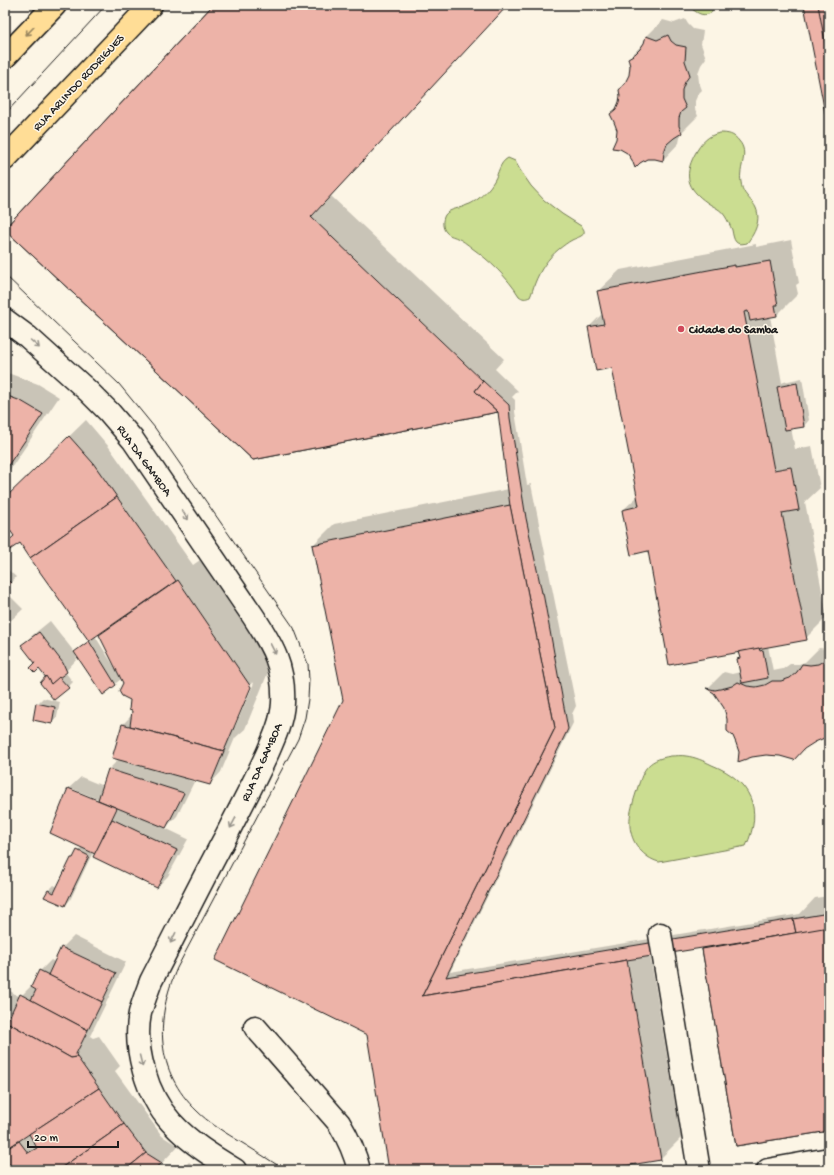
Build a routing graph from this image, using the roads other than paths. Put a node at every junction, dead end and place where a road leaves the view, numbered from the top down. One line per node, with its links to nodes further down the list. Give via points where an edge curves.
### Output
1 (55, 5): 3 (main road, one-way to 3)
2 (151, 5): 4 (main road, RUA ARLINDO RODRIGUES)
3 (5, 57)
4 (5, 158)
5 (5, 320): 9 (street, RUA DA GAMBOA, one-way to 9, via 28,337 88,391 133,440 268,638 280,668 284,686 283,704 274,738 258,775 151,981 140,1014 140,1054 143,1067 163,1112 196,1145)
6 (660, 934): 11 (street)
7 (255, 1027): 10 (street, via 339,1123 350,1141)
8 (829, 1159): 12 (street)
9 (235, 1170)
10 (359, 1170)
11 (699, 1170)
12 (768, 1170)

